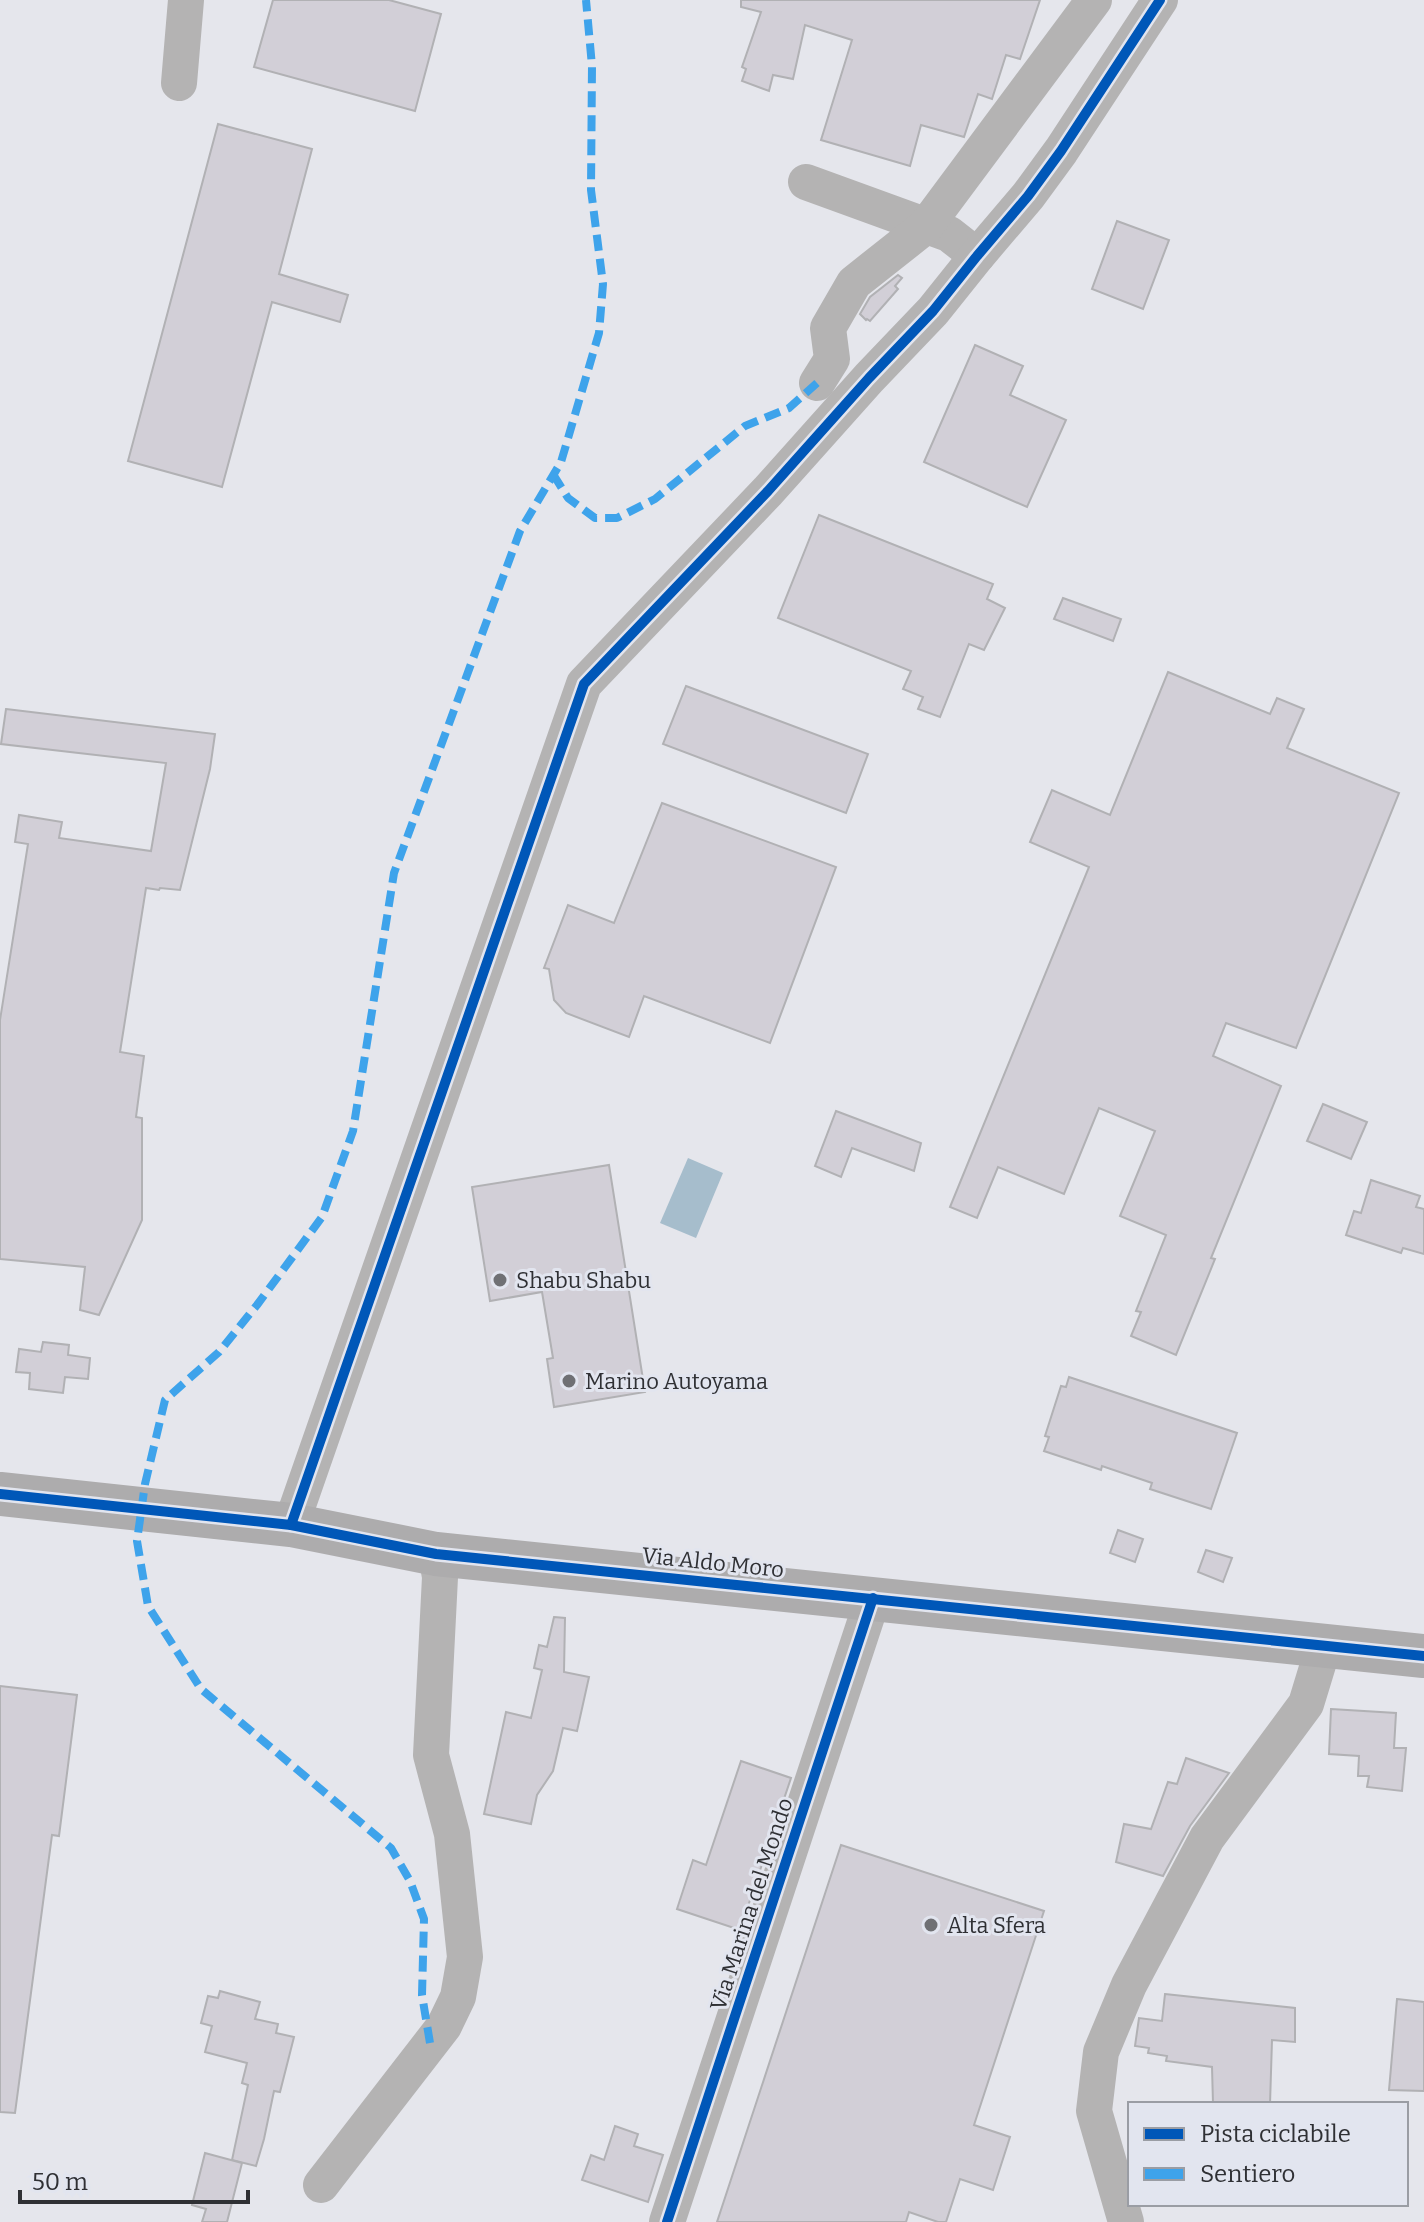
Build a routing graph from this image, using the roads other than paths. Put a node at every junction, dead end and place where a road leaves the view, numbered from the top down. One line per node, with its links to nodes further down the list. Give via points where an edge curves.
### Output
1 (186, 0): 4 (street)
2 (1094, 0): 6 (street)
3 (1160, 0): 7 (street, via 1061,151)
4 (179, 83)
5 (806, 182): 6 (street)
6 (926, 226): 7 (street, via 949,234); 8 (street, via 854,283 828,328 832,359)
7 (977, 256): 10 (street, via 768,491 584,684)
8 (817, 383)
9 (0, 1494): 10 (main road, Via Aldo Moro)
10 (291, 1525): 11 (main road, Via Aldo Moro)
11 (436, 1554): 12 (main road, Via Aldo Moro); 15 (street, via 440,1577 431,1755 452,1834 465,1957 458,1997 444,2026)
12 (873, 1598): 13 (main road, Via Aldo Moro); 16 (street, Via Marina del Mondo)
13 (1324, 1645): 14 (main road, Via Aldo Moro); 17 (street, via 1306,1704 1207,1838 1129,1985 1101,2052 1094,2111)
14 (1424, 1656)
15 (321, 2185)
16 (667, 2222)
17 (1126, 2222)

